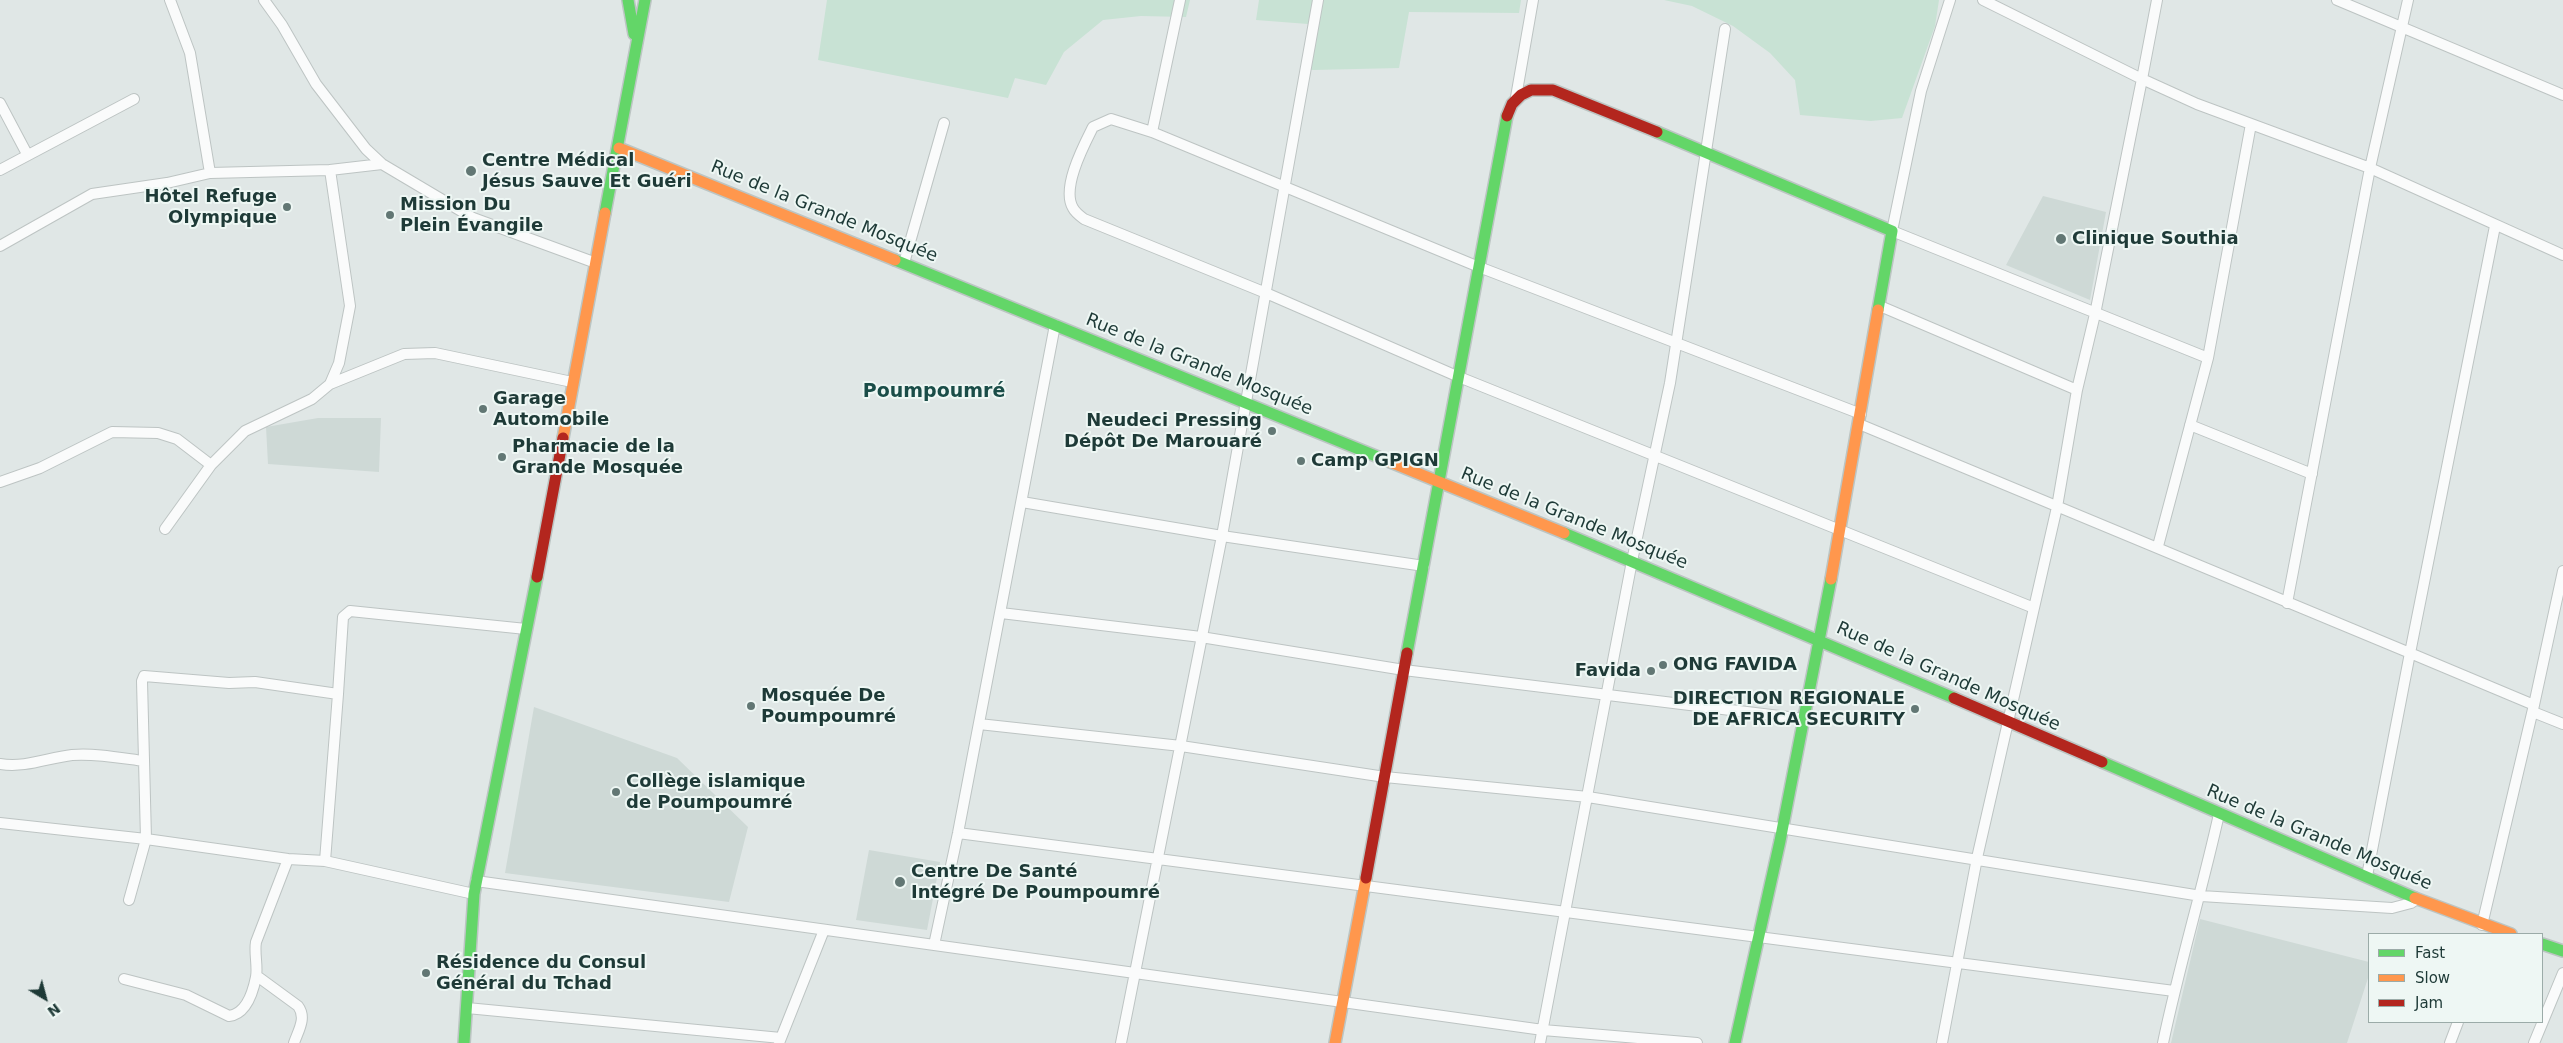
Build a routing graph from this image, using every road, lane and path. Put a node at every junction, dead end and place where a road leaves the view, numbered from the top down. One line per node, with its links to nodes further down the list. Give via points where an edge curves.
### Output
1 (170, 0): 31 (street, via 190,53)
2 (264, 0): 27 (street, via 316,84)
3 (628, 0): 15 (street)
4 (645, 0): 15 (street)
5 (1180, 0): 23 (street)
6 (1318, 0): 32 (street)
7 (1533, 0): 18 (street)
8 (1950, 0): 34 (street, via 1921,91)
9 (1983, 0): 16 (street)
10 (2157, 0): 16 (street)
11 (2337, 0): 13 (street)
12 (2408, 0): 13 (street)
13 (2401, 26): 17 (street); 28 (street)
14 (1725, 29): 25 (street)
15 (635, 45): 24 (street)
16 (2142, 79): 22 (street); 42 (street)
17 (2563, 95)
18 (1516, 98): 25 (street, via 1531,89 1553,90); 39 (street, via 1508,112)
19 (134, 99): 26 (street)
20 (0, 103): 26 (street)
21 (944, 123): 38 (street)
22 (2251, 124): 28 (street); 45 (street)
23 (1152, 132): 32 (street); 40 (street, via 1111,119 1093,127 1077,159 1070,190 1072,207 1084,219)
24 (619, 148): 37 (street); 38 (street, Rue de la Grande Mosquée)
25 (1706, 151): 34 (street); 44 (street)
26 (27, 154): 29 (street)
27 (382, 164): 30 (street); 37 (street, via 473,218)
28 (2370, 168): 33 (street); 55 (street)
29 (0, 170)
30 (330, 170): 31 (street); 48 (street, via 350,306 339,363)
31 (210, 174): 35 (street, via 92,194)
32 (1285, 188): 39 (street); 40 (street)
33 (2495, 226): 36 (street); 73 (street)
34 (1892, 231): 41 (street); 42 (street)
35 (1, 244)
36 (2563, 255)
37 (596, 263): 47 (street)
38 (904, 263): 43 (street, Rue de la Grande Mosquée)
39 (1479, 267): 44 (street); 46 (street)
40 (1266, 294): 46 (street); 50 (street)
41 (1880, 306): 49 (street); 51 (street)
42 (2095, 314): 45 (street); 49 (street)
43 (1055, 325): 50 (street, Rue de la Grande Mosquée); 58 (street)
44 (1676, 344): 51 (street); 53 (street)
45 (2208, 358): 52 (street)
46 (1459, 377): 53 (street); 57 (street)
47 (572, 382): 48 (street, via 435,352 404,354); 70 (street)
48 (330, 384): 54 (street, via 312,399 245,431)
49 (2077, 390): 59 (street)
50 (1246, 404): 57 (street, Rue de la Grande Mosquée); 62 (street)
51 (1860, 419): 59 (street); 61 (street)
52 (2190, 425): 55 (street); 63 (street)
53 (1656, 454): 61 (street); 64 (street)
54 (211, 465): 56 (street, via 177,439 158,433 112,432 40,468); 60 (street)
55 (2312, 474): 67 (street)
56 (0, 482)
57 (1439, 482): 64 (street, Rue de la Grande Mosquée); 65 (street)
58 (1022, 502): 62 (street); 69 (street)
59 (2057, 507): 63 (street); 68 (street)
60 (165, 529)
61 (1841, 529): 68 (street); 72 (street)
62 (1222, 536): 65 (street); 71 (street)
63 (2158, 546): 67 (street)
64 (1632, 561): 72 (street, Rue de la Grande Mosquée); 75 (street)
65 (1424, 566): 74 (street)
66 (2563, 571): 77 (street)
67 (2287, 603): 73 (street)
68 (2034, 608): 79 (street)
69 (1001, 613): 71 (street); 80 (street)
70 (526, 629): 76 (street, via 350,611 343,617); 97 (street)
71 (1201, 637): 74 (street); 82 (street)
72 (1819, 639): 78 (street); 79 (street, Rue de la Grande Mosquée)
73 (2410, 653): 77 (street); 96 (street)
74 (1404, 670): 75 (street); 85 (street)
75 (1606, 693): 78 (street); 86 (street)
76 (338, 694): 83 (street, via 255,682 144,676); 95 (street)
77 (2533, 709): 81 (street); 104 (street)
78 (1804, 719): 89 (street)
79 (2008, 723): 87 (street, Rue de la Grande Mosquée); 93 (street)
80 (979, 724): 82 (street); 90 (street)
81 (2563, 724)
82 (1181, 746): 85 (street); 92 (street)
83 (144, 761): 84 (street, via 74,755 18,767); 91 (street)
84 (0, 764)
85 (1385, 776): 86 (street); 98 (street)
86 (1588, 797): 89 (street); 103 (street)
87 (2219, 814): 96 (street, Rue de la Grande Mosquée); 100 (street)
88 (0, 823): 91 (street)
89 (1782, 827): 93 (street); 107 (street)
90 (958, 833): 92 (street); 109 (street)
91 (146, 839): 94 (street); 102 (street)
92 (1159, 858): 98 (street); 112 (street)
93 (1978, 858): 100 (street); 111 (street)
94 (288, 859): 95 (street); 114 (street, via 256,942)
95 (325, 861): 99 (street)
96 (2367, 876): 101 (street, Rue de la Grande Mosquée)
97 (476, 881): 99 (street); 105 (street)
98 (1364, 885): 103 (street); 117 (street)
99 (474, 894): 118 (street)
100 (2201, 896): 101 (street, via 2392,908); 116 (street)
101 (2417, 899): 104 (street, Rue de la Grande Mosquée)
102 (129, 900)
103 (1566, 911): 107 (street); 122 (street)
104 (2482, 925): 106 (street, Rue de la Grande Mosquée)
105 (824, 930): 109 (street); 123 (street)
106 (2493, 932)
107 (1760, 937): 111 (street); 130 (street)
108 (2543, 944): 110 (street)
109 (934, 945): 112 (street)
110 (2563, 951)
111 (1958, 962): 116 (street); 131 (street)
112 (1135, 972): 117 (street); 126 (street)
113 (2563, 973): 119 (street)
114 (257, 976): 115 (street, via 244,1008 229,1016 186,995); 124 (street, via 302,1012)
115 (124, 980)
116 (2174, 991): 132 (street)
117 (1343, 1002): 122 (street); 127 (street)
118 (467, 1008): 123 (street); 125 (street)
119 (2543, 1021)
120 (2458, 1023): 133 (street)
121 (2542, 1023): 134 (street)
122 (1543, 1030): 128 (street); 129 (street)
123 (780, 1041)
124 (294, 1043)
125 (464, 1043)
126 (1121, 1043)
127 (1335, 1043)
128 (1540, 1043)
129 (1697, 1043)
130 (1735, 1043)
131 (1942, 1043)
132 (2164, 1043)
133 (2450, 1043)
134 (2534, 1043)

